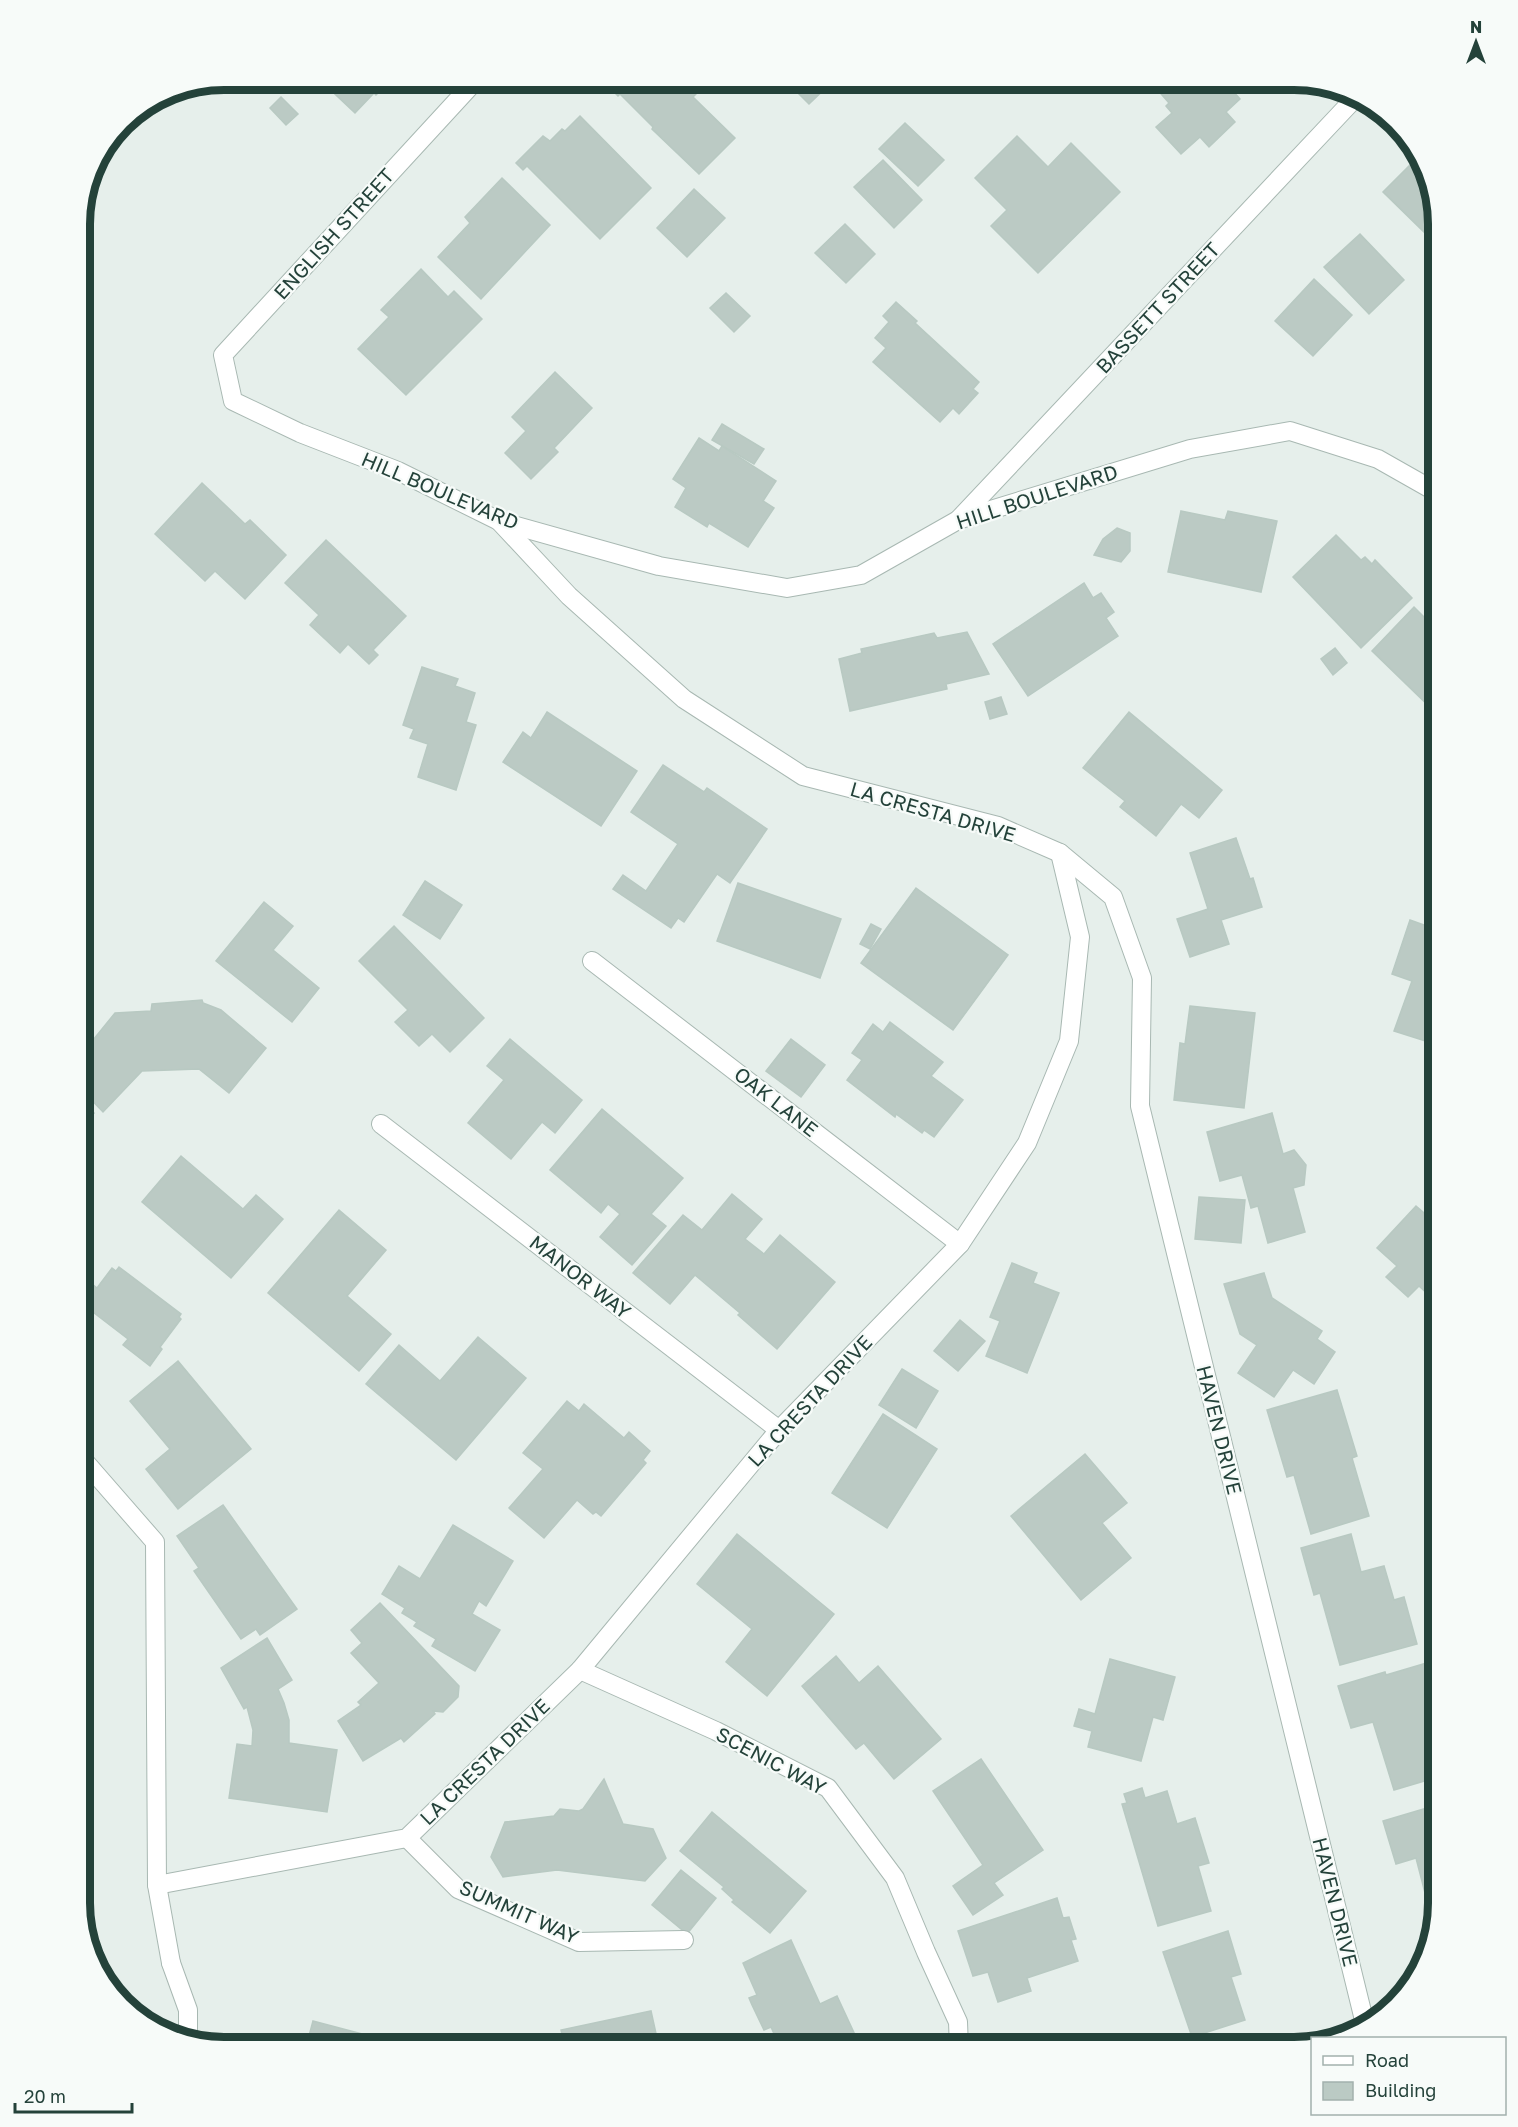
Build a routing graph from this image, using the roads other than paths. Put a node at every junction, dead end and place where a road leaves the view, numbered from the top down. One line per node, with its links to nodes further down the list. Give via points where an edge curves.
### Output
1 (467, 90): 3 (street, ENGLISH STREET, via 224,355)
2 (1351, 103): 5 (street, BASSETT STREET)
3 (233, 401): 6 (street, HILL BOULEVARD, via 300,433 398,471)
4 (1428, 487): 5 (street, HILL BOULEVARD, via 1378,459 1290,431 1190,449)
5 (958, 520): 6 (street, HILL BOULEVARD, via 861,575 787,588 659,566)
6 (499, 521): 7 (street, LA CRESTA DRIVE, via 569,596 684,699 803,776 998,826)
7 (1060, 854): 10 (street, LA CRESTA DRIVE, via 1080,937 1069,1041 1027,1143); 17 (street, HAVEN DRIVE, via 1113,897 1142,978 1140,1106)
8 (592, 961): 10 (street, OAK LANE)
9 (381, 1124): 11 (street, MANOR WAY)
10 (960, 1244): 11 (street, LA CRESTA DRIVE)
11 (778, 1430): 13 (street, LA CRESTA DRIVE)
12 (90, 1467): 15 (street, via 155,1542)
13 (580, 1670): 14 (street, LA CRESTA DRIVE); 19 (street, SCENIC WAY, via 716,1731 828,1788 895,1878 958,2022)
14 (407, 1838): 15 (street, LA CRESTA DRIVE); 16 (street, SUMMIT WAY, via 458,1888 579,1942)
15 (157, 1885): 18 (street, via 171,1963 188,2010)
16 (684, 1940)
17 (1363, 2017)
18 (188, 2032)
19 (959, 2037)

